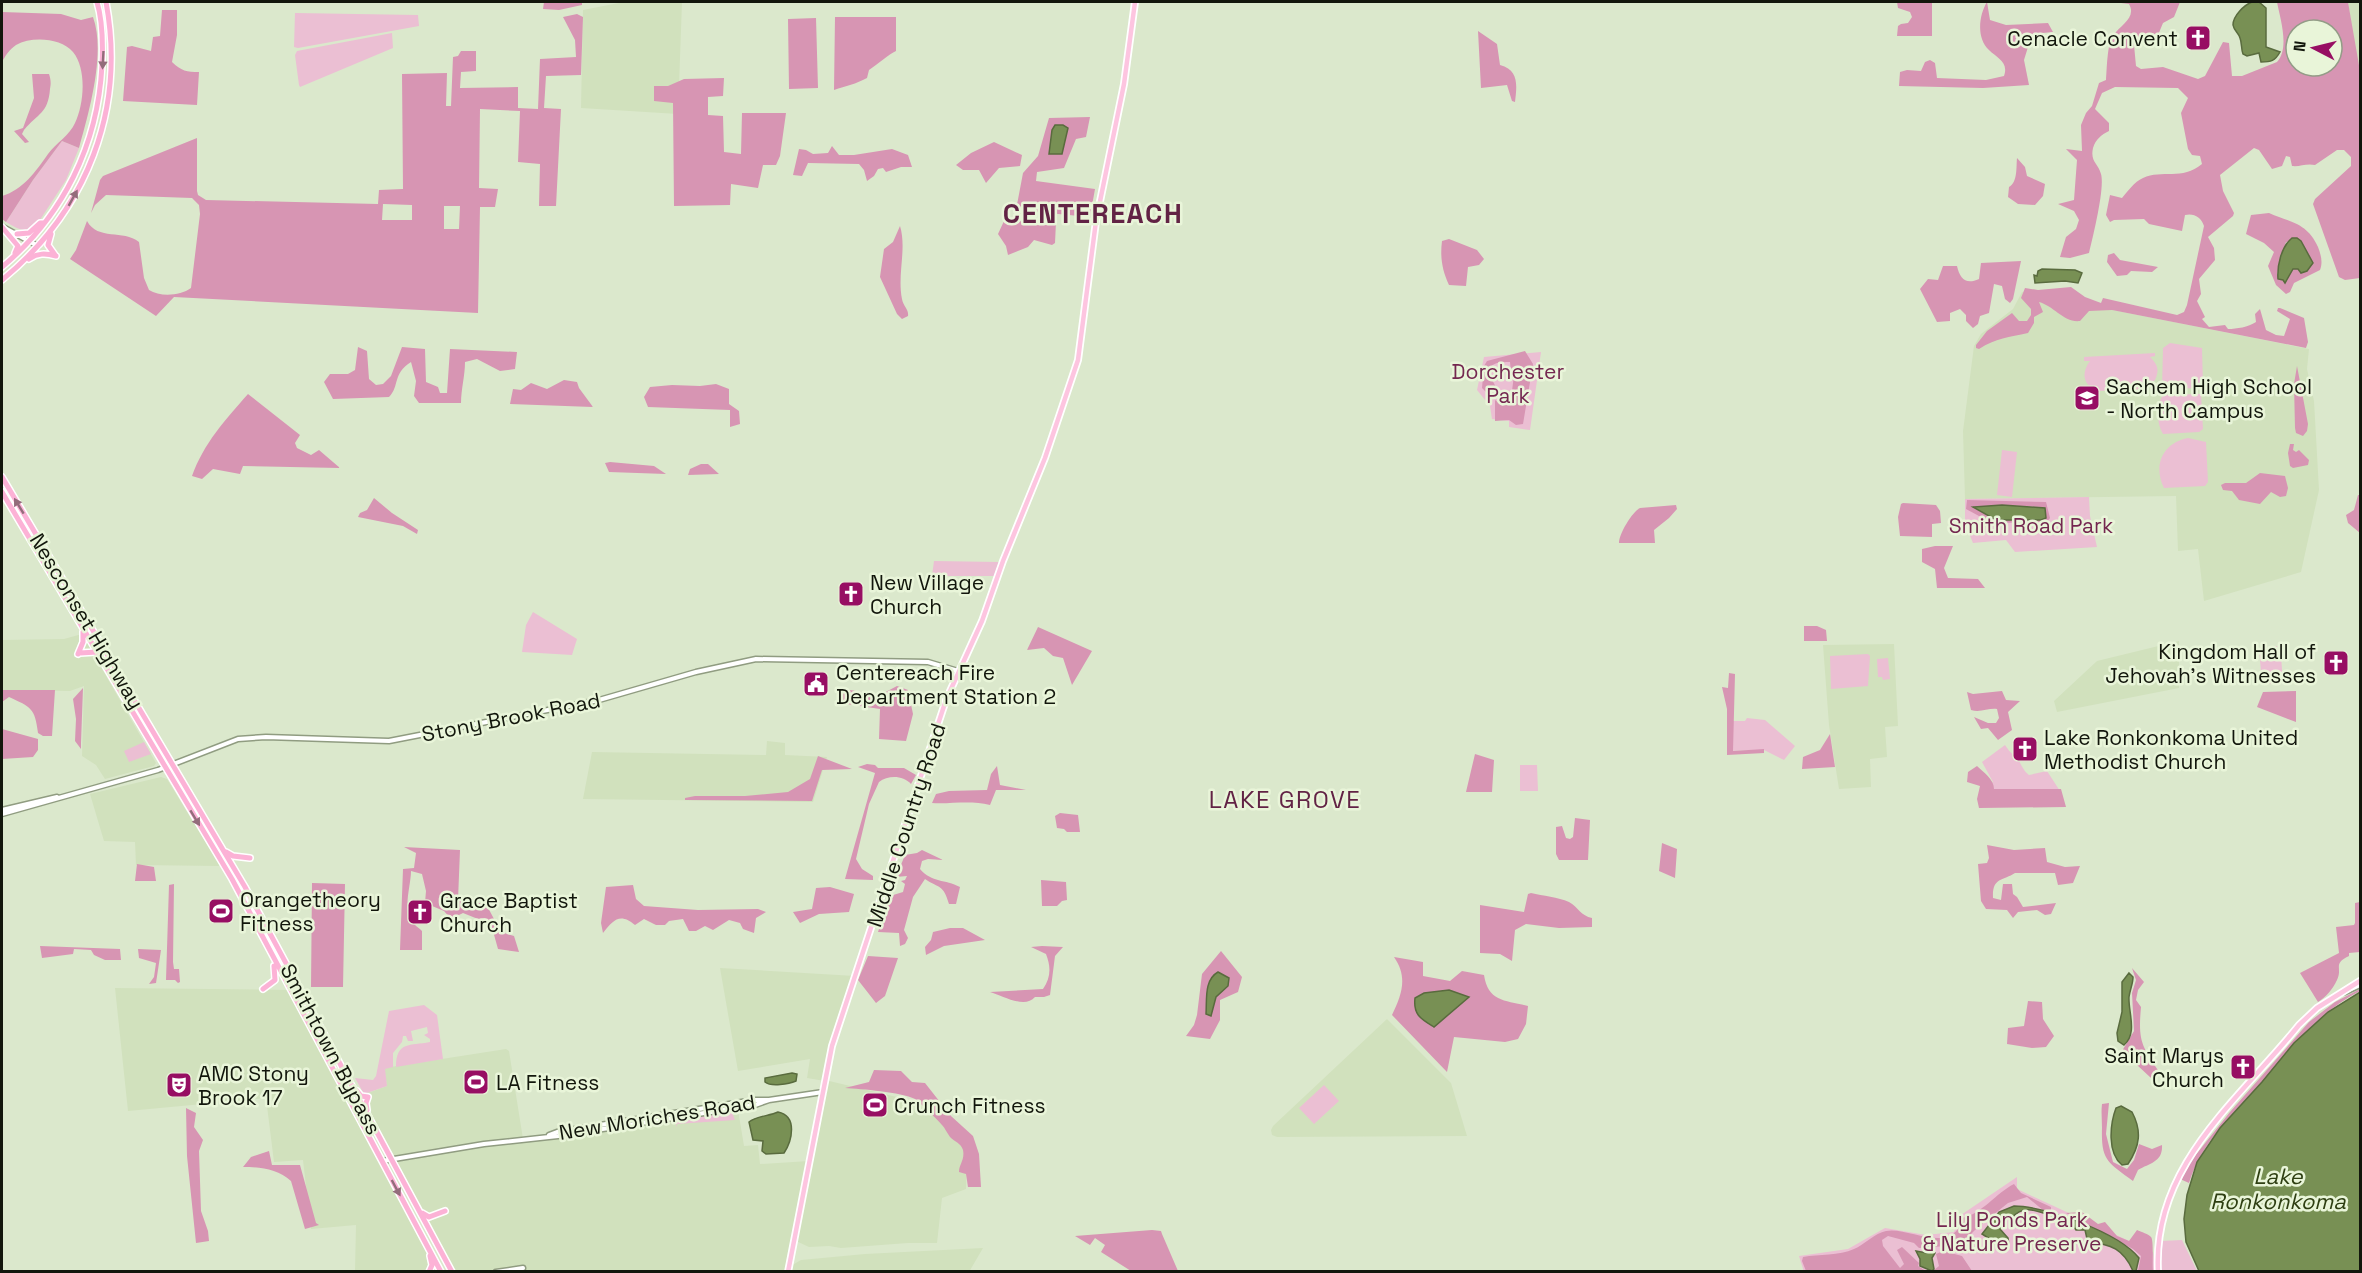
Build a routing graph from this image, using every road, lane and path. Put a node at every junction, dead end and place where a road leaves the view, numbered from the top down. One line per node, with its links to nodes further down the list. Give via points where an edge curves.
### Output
1 (98, 2): 4 (highway, one-way to 4, via 103,46 98,108 73,179)
2 (106, 2): 6 (highway, one-way to 2, via 86,173 110,98 113,63)
3 (1135, 2): 18 (main road, Middle Country Road, via 1124,84 1096,221 1077,360 1045,458 982,621)
4 (44, 223): 7 (highway, via 29,233); 8 (highway)
5 (2, 226): 7 (main road); 10 (highway, via 18,246)
6 (54, 226): 9 (highway); 12 (highway, via 48,242 56,256 38,254)
7 (17, 234): 8 (main road)
8 (30, 242): 9 (main road); 10 (highway)
9 (39, 246): 12 (highway)
10 (9, 261): 11 (highway)
11 (2, 267)
12 (16, 268): 13 (highway)
13 (2, 280)
14 (2, 477): 19 (highway, Nesconset Highway, one-way to 14)
15 (2, 492): 16 (highway, Nesconset Highway)
16 (83, 630): 17 (highway, Nesconset Highway); 17 (highway, via 79,654)
17 (97, 652): 20 (highway, Nesconset Highway)
18 (958, 671): 19 (main road, Stony Brook Road, via 928,662 756,659 599,700 406,738 242,738); 27 (main road, Middle Country Road, via 832,1046)
19 (172, 765): 20 (main road, Stony Brook Road); 22 (highway, Smithtown Bypass)
20 (165, 768): 21 (main road, Stony Brook Road); 24 (highway, Smithtown Bypass, one-way to 24, via 232,879)
21 (2, 812)
22 (222, 848): 23 (highway, Smithtown Bypass); 23 (highway, via 231,856 250,858 238,862)
23 (237, 874): 28 (highway, Smithtown Bypass, via 350,1083 361,1096 368,1097 370,1120)
24 (273, 958): 26 (highway, via 275,979); 29 (highway, Smithtown Bypass)
25 (2361, 983): 39 (main road, via 2317,1008 2194,1149 2176,1180 2165,1212 2157,1254)
26 (263, 989)
27 (823, 1092): 28 (main road, New Moriches Road, via 708,1113); 38 (main road, Middle Country Road)
28 (391, 1159): 29 (main road, New Moriches Road); 30 (highway, Smithtown Bypass)
29 (381, 1161): 32 (highway, Smithtown Bypass, one-way to 32)
30 (418, 1209): 31 (highway, Smithtown Bypass); 31 (highway, via 428,1217 445,1211 430,1221)
31 (430, 1231): 36 (highway, Smithtown Bypass)
32 (427, 1246): 34 (highway, via 432,1263); 35 (highway, Smithtown Bypass)
33 (523, 1268): 37 (main road)
34 (429, 1272)
35 (441, 1272)
36 (452, 1272)
37 (496, 1272)
38 (788, 1272)
39 (2158, 1272)

